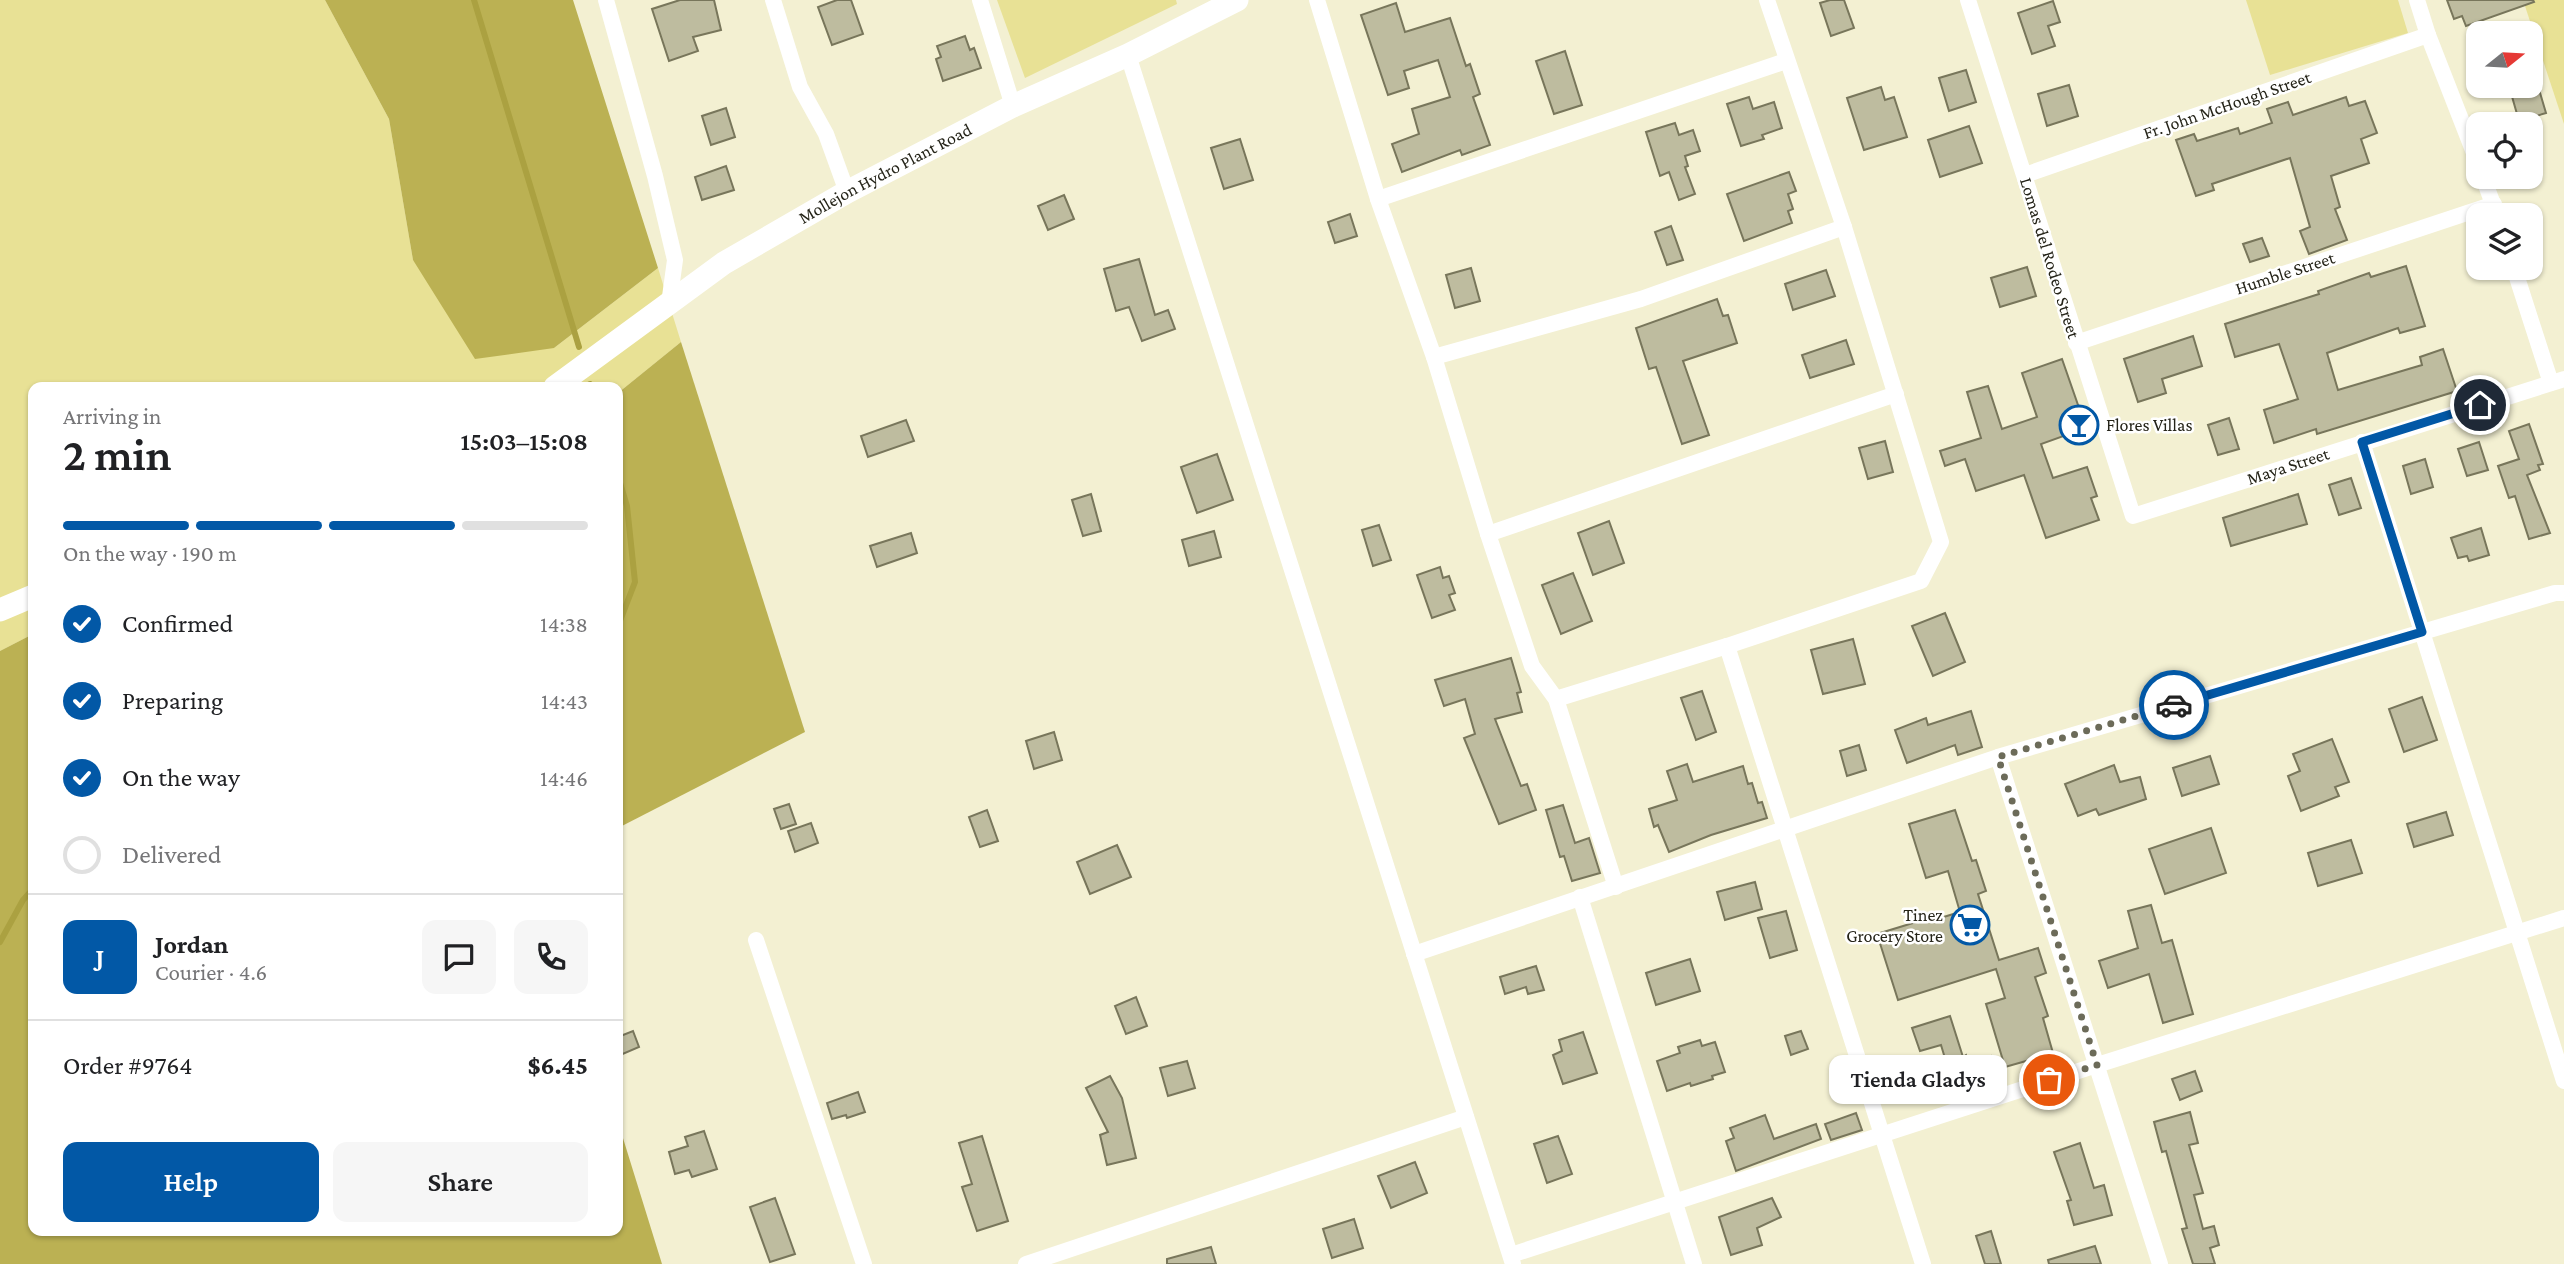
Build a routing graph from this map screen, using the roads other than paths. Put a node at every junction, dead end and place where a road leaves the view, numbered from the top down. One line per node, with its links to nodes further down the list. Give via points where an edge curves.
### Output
1 (606, 0): 20 (street, via 675,260)
2 (773, 0): 15 (street, via 800,87 826,134)
3 (981, 0): 12 (street)
4 (1237, 0): 10 (street, Mollejon Hydro Plant Road)
5 (1317, 0): 16 (street)
6 (1767, 0): 11 (street)
7 (1968, 0): 14 (street, Lomas del Rodeo Street)
8 (2417, 0): 9 (street)
9 (2428, 35): 13 (street); 14 (street, Fr. John McHough Street)
10 (1128, 55): 12 (street, Mollejon Hydro Plant Road); 42 (street)
11 (1786, 61): 16 (street); 18 (street)
12 (1013, 106): 15 (street, Mollejon Hydro Plant Road)
13 (2466, 132)
14 (2025, 175): 21 (street, Lomas del Rodeo Street)
15 (847, 192): 20 (street, Mollejon Hydro Plant Road, via 724,263)
16 (1378, 199): 22 (street)
17 (2466, 220): 21 (street, Humble Street)
18 (1843, 227): 22 (street, via 1640,299); 25 (street)
19 (2519, 280): 23 (street)
20 (668, 304): 24 (street, Mollejon Hydro Plant Road)
21 (2076, 343): 27 (street, Lomas del Rodeo Street)
22 (1434, 357): 28 (street)
23 (2558, 381): 26 (street, Maya Street)
24 (562, 382)
25 (1896, 394): 28 (street); 33 (street, via 1941,542 1921,581)
26 (2362, 442): 27 (street, Maya Street); 32 (street)
27 (2133, 516)
28 (1488, 534): 34 (street, via 1532,666)
29 (2564, 593): 32 (street)
30 (28, 598): 31 (street)
31 (0, 610)
32 (2422, 632): 35 (street); 40 (street)
33 (1727, 646): 34 (street); 36 (street)
34 (1556, 699): 37 (street)
35 (1998, 757): 36 (street); 43 (street)
36 (1786, 827): 37 (street); 46 (street)
37 (1616, 887): 38 (street)
38 (1580, 897): 42 (street); 47 (street)
39 (2564, 918): 40 (street)
40 (2517, 932): 43 (street); 44 (street)
41 (756, 940): 49 (street)
42 (1414, 954): 45 (street)
43 (2097, 1065): 46 (street); 53 (street)
44 (2564, 1081)
45 (1466, 1117): 48 (street); 50 (street)
46 (1880, 1135): 47 (street); 52 (street)
47 (1674, 1202): 48 (street); 51 (street)
48 (1512, 1260)
49 (864, 1264)
50 (1026, 1264)
51 (1694, 1264)
52 (1923, 1264)
53 (2160, 1264)

